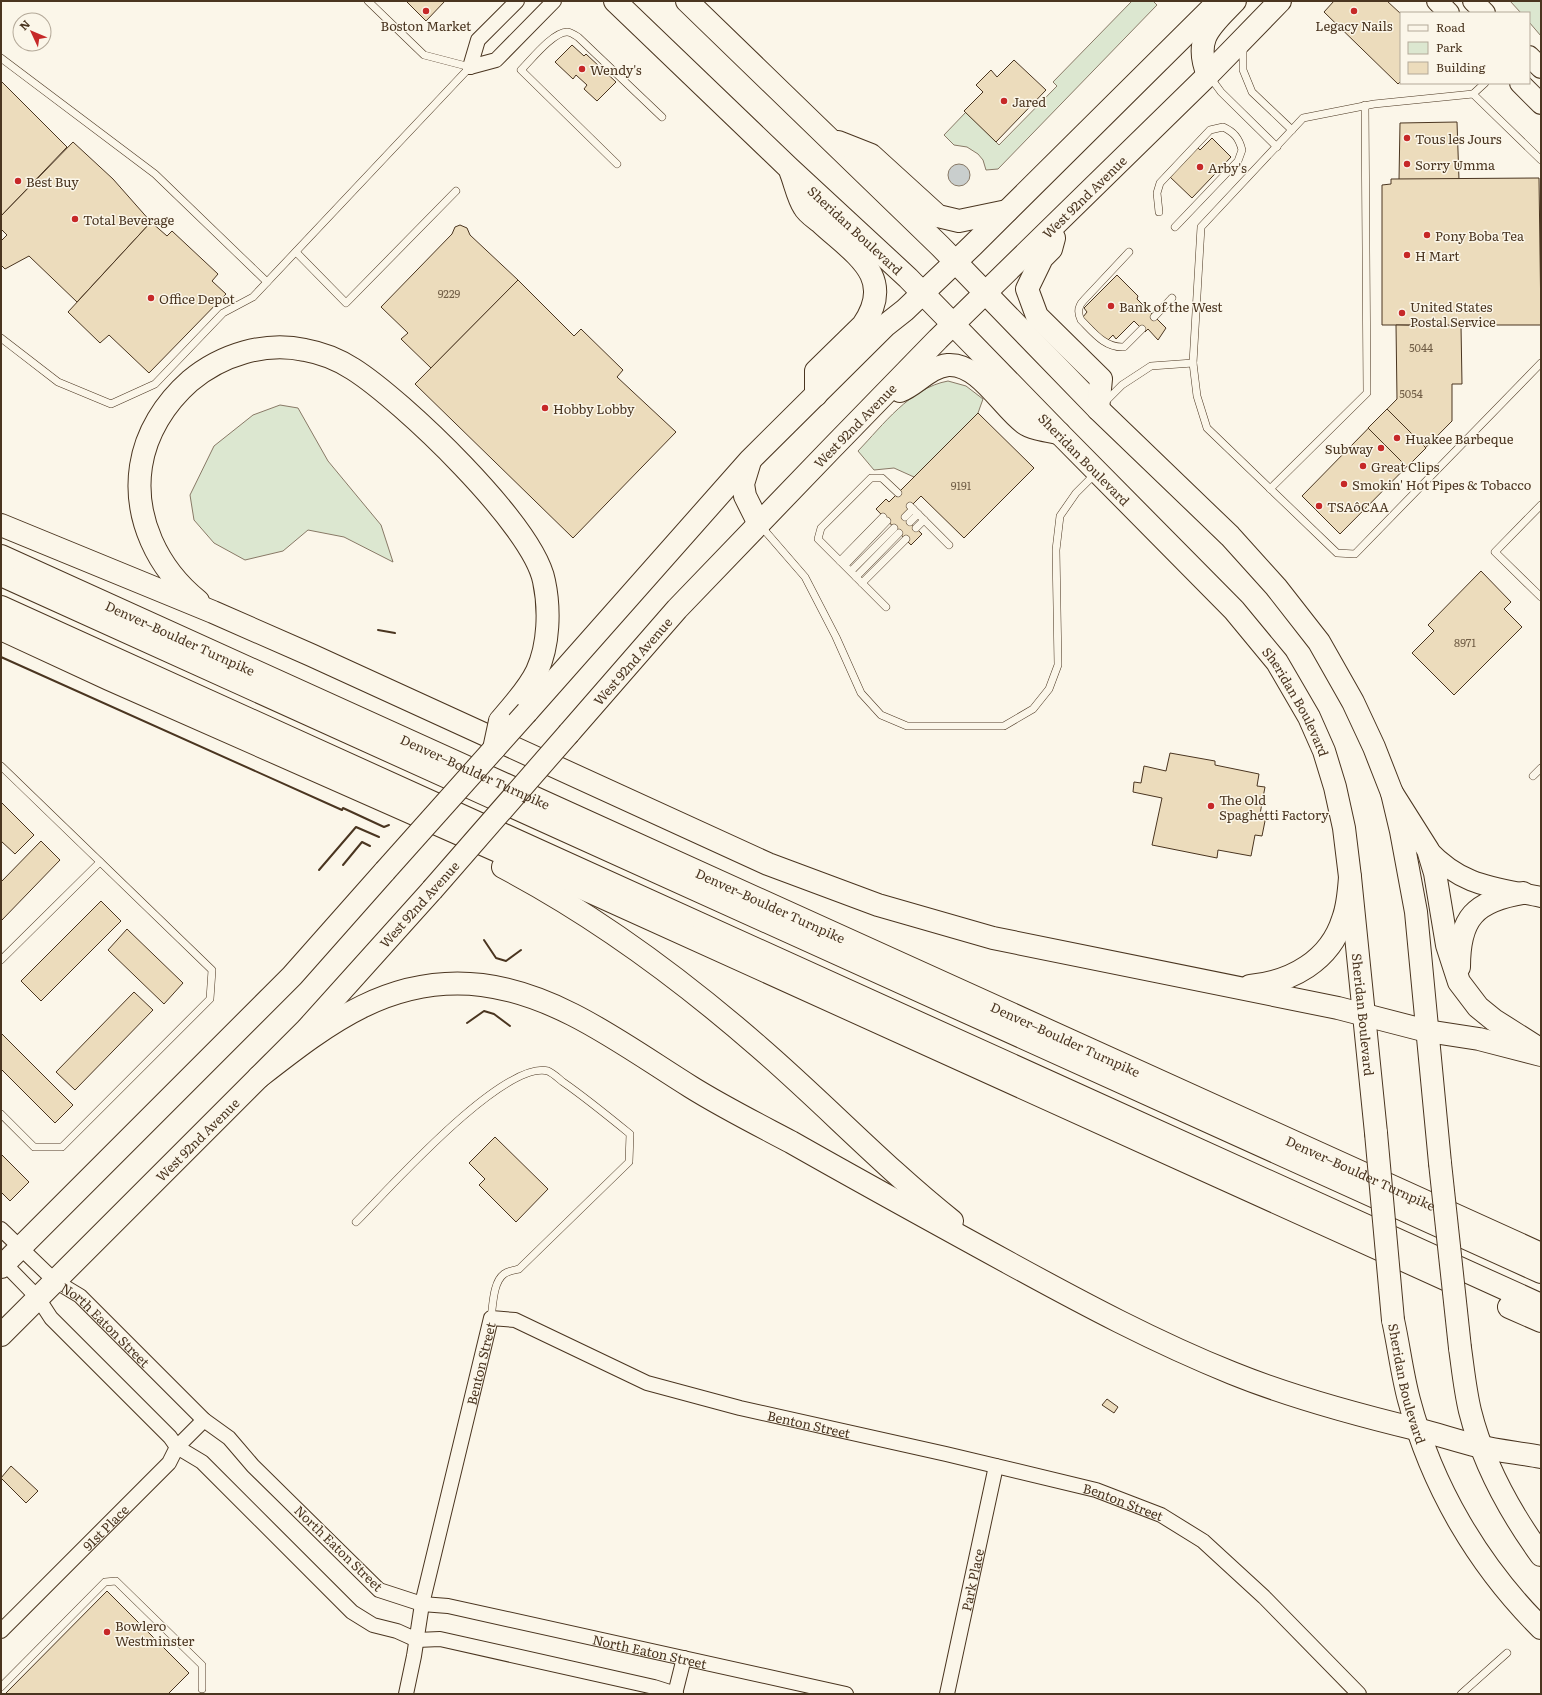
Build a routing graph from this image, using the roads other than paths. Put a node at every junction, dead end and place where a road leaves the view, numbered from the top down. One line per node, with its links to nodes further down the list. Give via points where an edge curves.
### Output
1 (368, 1): 16 (lane, via 424,55)
2 (517, 1): 16 (street, via 478,40)
3 (554, 1): 16 (street, via 496,60)
4 (615, 1): 30 (main road, Sheridan Boulevard)
5 (1219, 1): 32 (main road)
6 (1235, 1): 18 (main road, via 1209,28 1202,47 1202,61)
7 (1280, 1): 13 (main road, West 92nd Avenue)
8 (1437, 1): 11 (street)
9 (1473, 1): 12 (street)
10 (688, 2): 26 (main road)
11 (1448, 12)
12 (1484, 12)
13 (1242, 40): 18 (main road, West 92nd Avenue); 25 (lane, via 1243,70 1252,92)
14 (1530, 57): 17 (street)
15 (1, 58): 39 (lane, via 155,174)
16 (470, 67): 36 (lane)
17 (1541, 68)
18 (1208, 75): 27 (lane, via 1221,92); 34 (main road, West 92nd Avenue)
19 (1484, 84): 21 (lane)
20 (1521, 84): 22 (street)
21 (1473, 94): 23 (lane); 28 (lane)
22 (1541, 104)
23 (1366, 105): 25 (lane, via 1303,118); 55 (lane, via 1366,393)
24 (662, 117): 29 (lane, via 578,37 568,31 551,39 522,70)
25 (1292, 130): 27 (lane)
26 (829, 139): 32 (main road, via 871,155 938,216 959,221); 38 (main road)
27 (1277, 147): 47 (lane, via 1201,227)
28 (1541, 160)
29 (617, 164)
30 (789, 168): 40 (main road, Sheridan Boulevard); 49 (main road, via 804,208 866,265 876,284 875,299 869,317 816,371)
31 (456, 191): 36 (lane, via 346,303)
32 (1007, 211): 38 (main road)
33 (1159, 212): 35 (lane, via 1157,193 1160,183 1210,130 1223,128 1238,137 1242,150 1238,161)
34 (1059, 222): 41 (main road, West 92nd Avenue); 51 (main road, via 1051,249 1042,258 1027,289 1037,316 1101,379)
35 (1175, 228)
36 (296, 252): 39 (lane)
37 (1129, 252): 45 (lane, via 1084,300 1078,308 1079,316 1106,343 1116,348 1124,347)
38 (955, 262): 40 (main road); 41 (main road)
39 (267, 282): 46 (lane, via 252,297 223,313 155,384 111,404 58,382)
40 (922, 293): 44 (main road, Sheridan Boulevard); 49 (main road)
41 (986, 294): 44 (main road, West 92nd Avenue); 51 (main road)
42 (1172, 298): 43 (lane)
43 (1154, 316)
44 (954, 324): 50 (main road, West 92nd Avenue); 52 (main road, Sheridan Boulevard)
45 (1142, 329)
46 (1, 338)
47 (1194, 363): 51 (lane, via 1151,366 1122,385); 55 (lane, via 1197,396 1207,428)
48 (1541, 363): 55 (lane, via 1355,554 1337,553)
49 (816, 395): 53 (main road)
50 (881, 397): 52 (main road, via 907,388 930,372 948,365 973,374 1024,424); 61 (main road, West 92nd Avenue)
51 (1098, 409): 82 (main road, via 1230,536 1299,615 1331,662 1353,702)
52 (1058, 433): 54 (main road, Sheridan Boulevard)
53 (750, 460): 61 (main road, via 742,484); 77 (main road, bridge)
54 (1098, 470): 61 (lane, via 1076,493 1060,516 1056,550 1058,665 1049,688 1033,709 1004,726 907,726 881,715 861,693 805,577); 85 (main road, Sheridan Boulevard, via 1234,610 1268,650 1290,682 1321,744 1333,780 1344,828)
55 (1270, 489)
56 (898, 493): 67 (lane, via 882,478 871,478 821,528 818,539)
57 (1541, 505): 72 (lane, via 1495,552)
58 (885, 519): 67 (lane)
59 (907, 520): 60 (lane, via 914,510)
60 (924, 520): 63 (lane); 65 (lane)
61 (759, 524): 94 (main road, West 92nd Avenue, bridge, via 677,610 332,1002)
62 (1, 525): 75 (main road)
63 (916, 528)
64 (906, 539): 71 (lane)
65 (949, 545)
66 (1, 556): 99 (main road, Denver–Boulder Turnpike)
67 (842, 563): 68 (lane)
68 (851, 572): 70 (lane); 70 (lane, via 897,530)
69 (1, 575): 101 (main road)
70 (856, 577): 71 (lane)
71 (862, 583): 74 (lane)
72 (1541, 597)
73 (1, 607): 105 (main road)
74 (886, 607)
75 (213, 612): 77 (main road, bridge, via 189,594 172,575 149,537 143,518 140,474 150,434 161,415 184,387 197,375 227,358 258,350 291,348 341,362 377,386 462,465 517,530 533,551 541,568 547,607 544,646 537,671 524,692 500,721); 89 (main road, via 687,828 833,890 930,922 993,938)
76 (1, 629): 81 (main road)
77 (494, 748): 98 (main road, bridge, via 256,1012)
78 (1, 766): 84 (lane)
79 (1541, 768): 80 (lane)
80 (1533, 776)
81 (361, 791): 103 (main road, via 539,887 652,960 760,1048 881,1161 939,1210 992,1249); 107 (main road, via 593,893)
82 (1392, 793): 83 (main road); 91 (main road, via 1410,872)
83 (1428, 850): 86 (street, via 1464,879); 88 (main road, via 1435,873 1447,945)
84 (100, 862): 87 (lane); 95 (lane, via 212,970 210,999 62,1147 34,1146)
85 (1350, 877): 89 (main road, via 1347,905 1340,930 1318,959 1287,978); 90 (main road, Sheridan Boulevard)
86 (1532, 895): 88 (main road, via 1493,900 1470,917 1463,930 1459,948)
87 (1, 960)
88 (1459, 982): 92 (main road, via 1478,1007)
89 (1236, 987): 90 (main road)
90 (1364, 1014): 91 (main road); 110 (main road, Sheridan Boulevard, bridge, via 1393,1320)
91 (1427, 1030): 93 (main road, via 1456,1034); 112 (main road, bridge, via 1460,1348 1469,1406)
92 (1541, 1050)
93 (1541, 1055)
94 (259, 1077): 102 (main road, West 92nd Avenue); 103 (main road, via 325,1028 353,1010 384,996 417,987 458,984 499,988 529,995 577,1016 699,1091)
95 (1, 1114)
96 (356, 1222): 106 (lane, via 464,1114 524,1073 548,1071 582,1094 630,1134 629,1162 519,1269 505,1273 500,1278 496,1286)
97 (1, 1230): 98 (street, North Eaton Street)
98 (19, 1248): 100 (main road); 102 (street, North Eaton Street)
99 (1541, 1254)
100 (2, 1263): 104 (street, North Eaton Street)
101 (1541, 1272)
102 (55, 1281): 104 (main road, West 92nd Avenue); 109 (street, North Eaton Street, via 80,1296)
103 (1058, 1290): 110 (main road, via 1124,1324 1234,1374 1379,1421)
104 (38, 1298): 108 (main road, West 92nd Avenue); 111 (street, North Eaton Street, via 51,1318)
105 (1541, 1305)
106 (491, 1318): 114 (street, Benton Street, via 515,1320 647,1383 740,1408); 116 (street, Benton Street)
107 (1541, 1321)
108 (1, 1335)
109 (204, 1420): 111 (street, 91st Place); 116 (street, North Eaton Street, via 229,1438 253,1466 379,1590)
110 (1418, 1430): 112 (main road); 117 (main road, Sheridan Boulevard, via 1442,1492 1468,1537 1491,1572)
111 (177, 1446): 118 (street, 91st Place, via 167,1465); 119 (street, North Eaton Street, via 202,1462 352,1612 373,1625 397,1631)
112 (1481, 1447): 113 (main road); 115 (main road, via 1512,1510)
113 (1541, 1457)
114 (996, 1466): 127 (street, Park Place); 128 (street, Benton Street, via 1096,1490 1161,1514 1203,1541 1253,1587)
115 (1541, 1556)
116 (422, 1604): 119 (street, Benton Street); 121 (street, North Eaton Street, via 448,1606)
117 (1541, 1628)
118 (1, 1631)
119 (417, 1640): 124 (street, Benton Street); 125 (street, North Eaton Street, via 440,1639)
120 (1507, 1653): 129 (lane)
121 (684, 1658): 125 (street); 126 (street, North Eaton Street)
122 (1, 1686): 123 (lane, via 105,1582 116,1581 202,1665)
123 (202, 1689)
124 (406, 1694)
125 (676, 1694)
126 (846, 1694)
127 (947, 1694)
128 (1359, 1694)
129 (1461, 1694)

